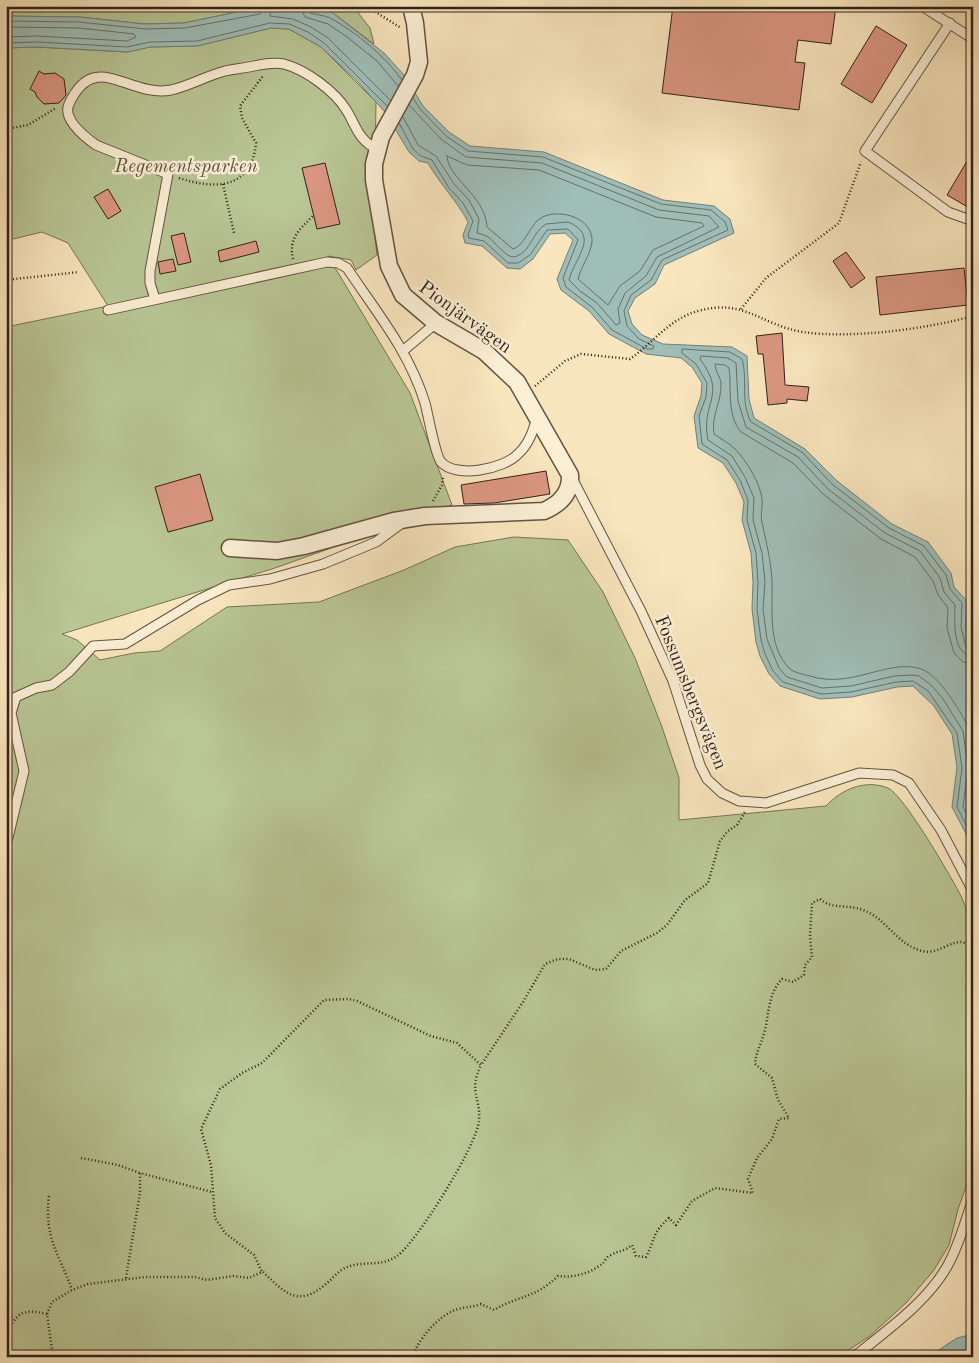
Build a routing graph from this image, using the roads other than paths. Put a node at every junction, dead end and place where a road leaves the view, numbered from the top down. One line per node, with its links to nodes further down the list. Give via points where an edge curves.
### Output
1 (411, 6): 5 (street, Pionjärvägen, via 419,62)
2 (922, 6): 3 (lane)
3 (950, 23): 4 (lane); 6 (lane, via 865,151 948,212)
4 (973, 39)
5 (379, 143): 7 (lane, via 358,134 344,106 328,90 293,67 274,63 224,71 165,90 133,87 100,76 85,81 68,107 68,117 96,145 168,174 150,271); 9 (street, Pionjärvägen, via 374,180 388,266 403,295)
6 (973, 221)
7 (155, 299): 8 (lane); 10 (lane, via 296,268 338,263 347,268)
8 (108, 310)
9 (436, 322): 10 (lane); 11 (street, Pionjärvägen, via 484,350 512,377)
10 (404, 350): 11 (lane, via 425,403 439,461 447,467 464,471 508,463 526,446)
11 (537, 418): 12 (street, Pionjärvägen)
12 (570, 475): 13 (street, via 571,483 566,494 558,505 544,511); 16 (lane, Fossumsbergsvägen, via 641,611 673,681 703,772 722,793 739,801 766,803 859,773 893,775 909,783 914,790 941,830)
13 (407, 519): 14 (street, via 286,549); 15 (lane, via 376,542 323,564 270,580 229,585 125,644 94,646 52,685 16,697 11,713 24,771)
14 (230, 548)
15 (6, 846)
16 (973, 891)
17 (973, 1198): 18 (lane, via 949,1264 934,1285)
18 (854, 1357)

